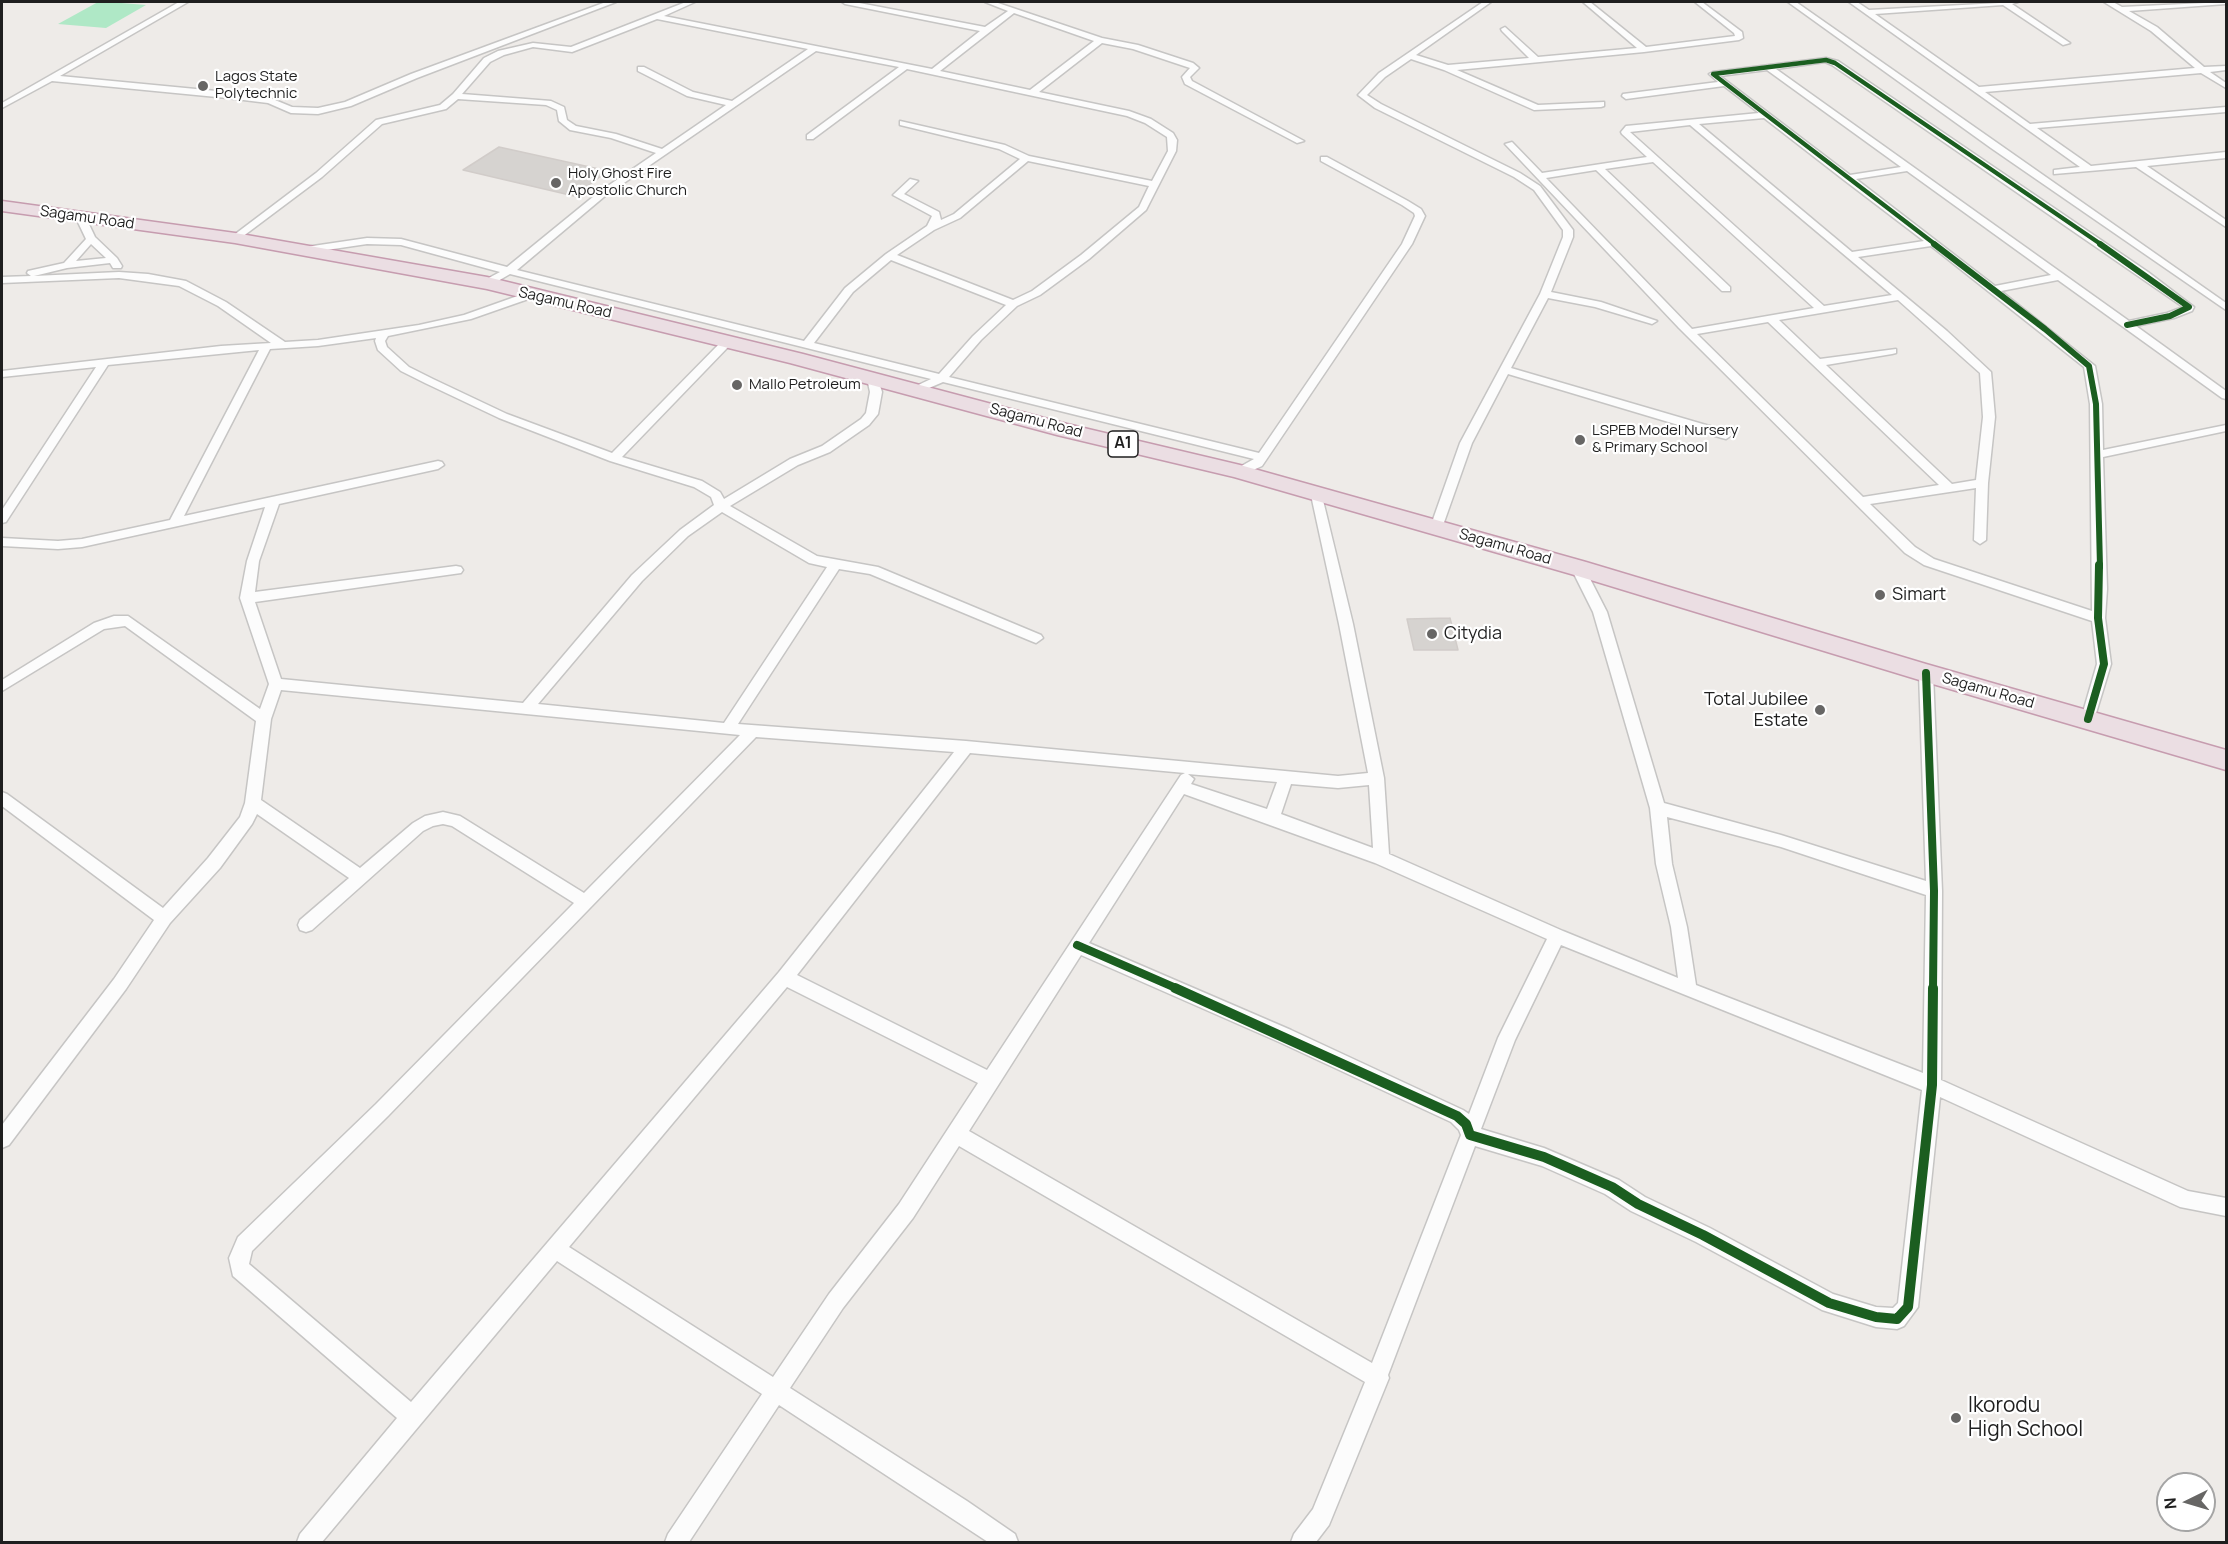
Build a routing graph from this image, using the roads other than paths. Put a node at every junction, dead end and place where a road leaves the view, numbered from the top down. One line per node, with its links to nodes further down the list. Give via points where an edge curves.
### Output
1 (184, 2): 34 (street)
2 (612, 2): 34 (street, via 348,104 318,111 291,110 270,101 227,95)
3 (691, 2): 18 (street)
4 (845, 2): 20 (street)
5 (989, 2): 16 (street)
6 (1486, 2): 25 (street)
7 (1586, 2): 24 (street)
8 (1698, 2): 24 (street, via 1738,32 1739,38)
9 (1792, 2): 92 (street)
10 (1853, 2): 17 (street)
11 (2003, 2): 12 (street); 17 (street); 22 (street)
12 (2015, 2)
13 (2108, 2): 15 (street)
14 (2226, 2): 15 (street)
15 (2123, 9): 32 (street, via 2154,28)
16 (1014, 10): 20 (street); 21 (street)
17 (1869, 12): 37 (street)
18 (656, 16): 23 (street); 39 (street, via 572,50 533,45 501,53 483,64)
19 (1505, 29): 26 (street)
20 (986, 30): 33 (street)
21 (1100, 40): 38 (street); 52 (street, via 1144,49 1193,66 1186,77 1188,82)
22 (2066, 43)
23 (815, 48): 27 (street); 41 (street)
24 (1644, 50): 26 (street)
25 (1411, 56): 31 (street); 88 (street, via 1362,94 1537,188 1568,230)
26 (1537, 61): 31 (street)
27 (906, 66): 33 (street); 51 (street)
28 (1768, 67): 35 (street, via 1713,74); 61 (street); 96 (street, via 1826,60 1835,63 2189,307 2170,316)
29 (2226, 68): 32 (street)
30 (641, 69): 41 (street, via 690,94)
31 (1447, 69): 42 (street, via 1537,108)
32 (2202, 70): 36 (street); 37 (street)
33 (934, 72): 38 (street)
34 (51, 78): 43 (street)
35 (1723, 84): 40 (street); 46 (street)
36 (2226, 86)
37 (1978, 90): 50 (street)
38 (1032, 93): 67 (street, via 1129,114 1161,128 1173,144)
39 (456, 96): 54 (street, via 548,103 561,109 563,121 573,128); 72 (street, via 443,107 379,122 319,175)
40 (1626, 96)
41 (734, 104): 54 (street)
42 (1601, 104)
43 (2, 106)
44 (2226, 109): 45 (street)
45 (2207, 111): 49 (street); 50 (street)
46 (1766, 115): 47 (street); 65 (street)
47 (1690, 122): 58 (street, via 1625,130); 76 (street)
48 (903, 123): 55 (street, via 1002,147)
49 (2226, 123)
50 (2031, 126): 62 (street)
51 (810, 137)
52 (1300, 141)
53 (1509, 144): 64 (street)
54 (662, 152): 80 (street, via 602,194)
55 (1026, 158): 67 (street); 71 (street, via 957,216)
56 (2224, 158): 59 (street)
57 (1324, 159): 115 (street, via 1405,203 1420,216 1407,244 1355,323)
58 (1653, 159): 60 (street); 93 (street)
59 (2138, 164): 62 (street); 70 (street)
60 (1599, 168): 64 (street); 86 (street)
61 (1909, 168): 65 (street); 82 (street)
62 (2088, 169): 63 (street)
63 (2057, 172)
64 (1540, 176): 97 (street)
65 (1847, 178): 74 (street)
66 (913, 181): 71 (street, via 898,195 936,214 938,218)
67 (1155, 185): 91 (street, via 1143,208 1101,244 1036,293)
68 (2, 207): 69 (highway, Sagamu Road / A1)
69 (81, 218): 72 (highway, Sagamu Road / A1); 73 (street)
70 (2226, 224)
71 (931, 228): 77 (street)
72 (235, 238): 75 (highway, Sagamu Road / A1)
73 (91, 239): 78 (street); 79 (street)
74 (1931, 243): 76 (street); 87 (street)
75 (306, 250): 80 (street, via 367,241 401,242); 85 (highway, Sagamu Road / A1)
76 (1850, 255): 90 (street)
77 (890, 256): 91 (street); 100 (street, via 841,298)
78 (113, 260): 79 (street); 81 (street)
79 (68, 265): 83 (street)
80 (509, 271): 85 (street); 100 (street)
81 (119, 275): 83 (street); 101 (street, via 195,288)
82 (2062, 276): 87 (street); 96 (street)
83 (15, 279): 84 (street)
84 (2, 280)
85 (487, 284): 89 (highway, Sagamu Road / A1)
86 (1726, 289)
87 (1993, 289): 114 (street, via 2088,366 2096,404)
88 (1545, 294): 95 (street, via 1597,304); 106 (street)
89 (530, 295): 98 (street, via 467,317); 99 (highway, Sagamu Road / A1)
90 (1899, 297): 93 (street); 119 (street, via 1985,372 1989,417)
91 (1013, 304): 109 (street)
92 (2226, 307)
93 (1822, 310): 94 (street)
94 (1772, 319): 97 (street); 105 (street)
95 (1652, 321)
96 (2127, 325): 111 (street)
97 (1690, 332): 122 (street)
98 (384, 333): 101 (street); 116 (street, via 382,348 405,369 503,416)
99 (726, 343): 108 (highway, Sagamu Road / A1); 116 (street)
100 (808, 343): 109 (street)
101 (282, 345): 102 (street)
102 (266, 346): 104 (street); 126 (street)
103 (1892, 351): 105 (street)
104 (104, 363): 107 (street); 125 (street)
105 (1818, 363): 120 (street)
106 (1507, 370): 113 (street); 127 (street, via 1466,443)
107 (2, 374)
108 (873, 378): 110 (highway, Sagamu Road / A1); 124 (street, via 876,392 872,414 865,422)
109 (942, 378): 110 (street); 115 (street)
110 (918, 389): 118 (highway, Sagamu Road / A1, via 1064,430)
111 (2226, 396)
112 (2226, 428): 114 (street)
113 (1726, 435)
114 (2097, 455): 134 (street)
115 (1260, 457): 118 (street, via 1258,463)
116 (614, 458): 124 (street, via 698,484 716,495)
117 (438, 465): 123 (street)
118 (1240, 472): 121 (highway, Sagamu Road / A1)
119 (1982, 483): 120 (street); 128 (street)
120 (1949, 488): 122 (street)
121 (1317, 495): 127 (highway, Sagamu Road / A1); 148 (street)
122 (1861, 501): 134 (street, via 1910,550 1929,562)
123 (273, 502): 126 (street); 133 (street, via 253,561)
124 (721, 506): 130 (street, via 803,555); 139 (street, via 684,533 637,578)
125 (2, 519)
126 (175, 522): 129 (street, via 82,543)
127 (1436, 528): 131 (highway, Sagamu Road / A1)
128 (1980, 540)
129 (2, 542)
130 (835, 565): 135 (street, via 873,570); 142 (street)
131 (1578, 568): 136 (highway, Sagamu Road / A1); 152 (street, via 1600,612)
132 (456, 570): 133 (street)
133 (247, 598): 137 (street)
134 (2098, 618): 141 (street, via 2104,664)
135 (1036, 638)
136 (1926, 673): 141 (highway, Sagamu Road / A1); 156 (street)
137 (276, 684): 139 (street); 140 (street)
138 (2, 686): 140 (street, via 99,626 128,621)
139 (526, 709): 142 (street)
140 (264, 719): 151 (street)
141 (2088, 719): 145 (highway, Sagamu Road / A1)
142 (728, 728): 143 (street)
143 (753, 731): 144 (street); 157 (street)
144 (966, 747): 146 (street); 162 (street)
145 (2226, 760)
146 (1193, 769): 147 (street); 149 (street)
147 (1286, 777): 148 (street, via 1338,782); 153 (street)
148 (1376, 778): 154 (street)
149 (1181, 787): 153 (street); 161 (street)
150 (2, 798): 158 (street)
151 (253, 803): 155 (street); 158 (street, via 234,839)
152 (1658, 808): 156 (street, via 1781,841); 163 (street, via 1664,864)
153 (1272, 818): 154 (street)
154 (1381, 858): 160 (street)
155 (360, 877): 157 (street, via 418,827 443,818 455,820); 159 (street)
156 (1934, 891): 165 (street)
157 (584, 901): 173 (street, via 397,1095 245,1244 239,1258 240,1269)
158 (164, 918): 168 (street, via 120,984)
159 (306, 925)
160 (1557, 936): 163 (street); 167 (street, via 1507,1038)
161 (1077, 945): 164 (street); 167 (street, via 1457,1116)
162 (785, 977): 164 (street); 170 (street)
163 (1688, 990): 165 (street)
164 (990, 1080): 166 (street)
165 (1932, 1085): 167 (street, via 1908,1307 1897,1319 1829,1303 1587,1176 1544,1156); 169 (street, via 2187,1200)
166 (955, 1133): 171 (street); 172 (street, via 906,1211 836,1300)
167 (1470, 1135): 171 (street)
168 (2, 1139)
169 (2226, 1207)
170 (555, 1249): 172 (street); 173 (street)
171 (1379, 1378): 177 (street, via 1322,1517)
172 (775, 1391): 175 (street); 176 (street)
173 (412, 1417): 174 (street)
174 (308, 1542)
175 (676, 1542)
176 (1007, 1542)
177 (1302, 1542)

